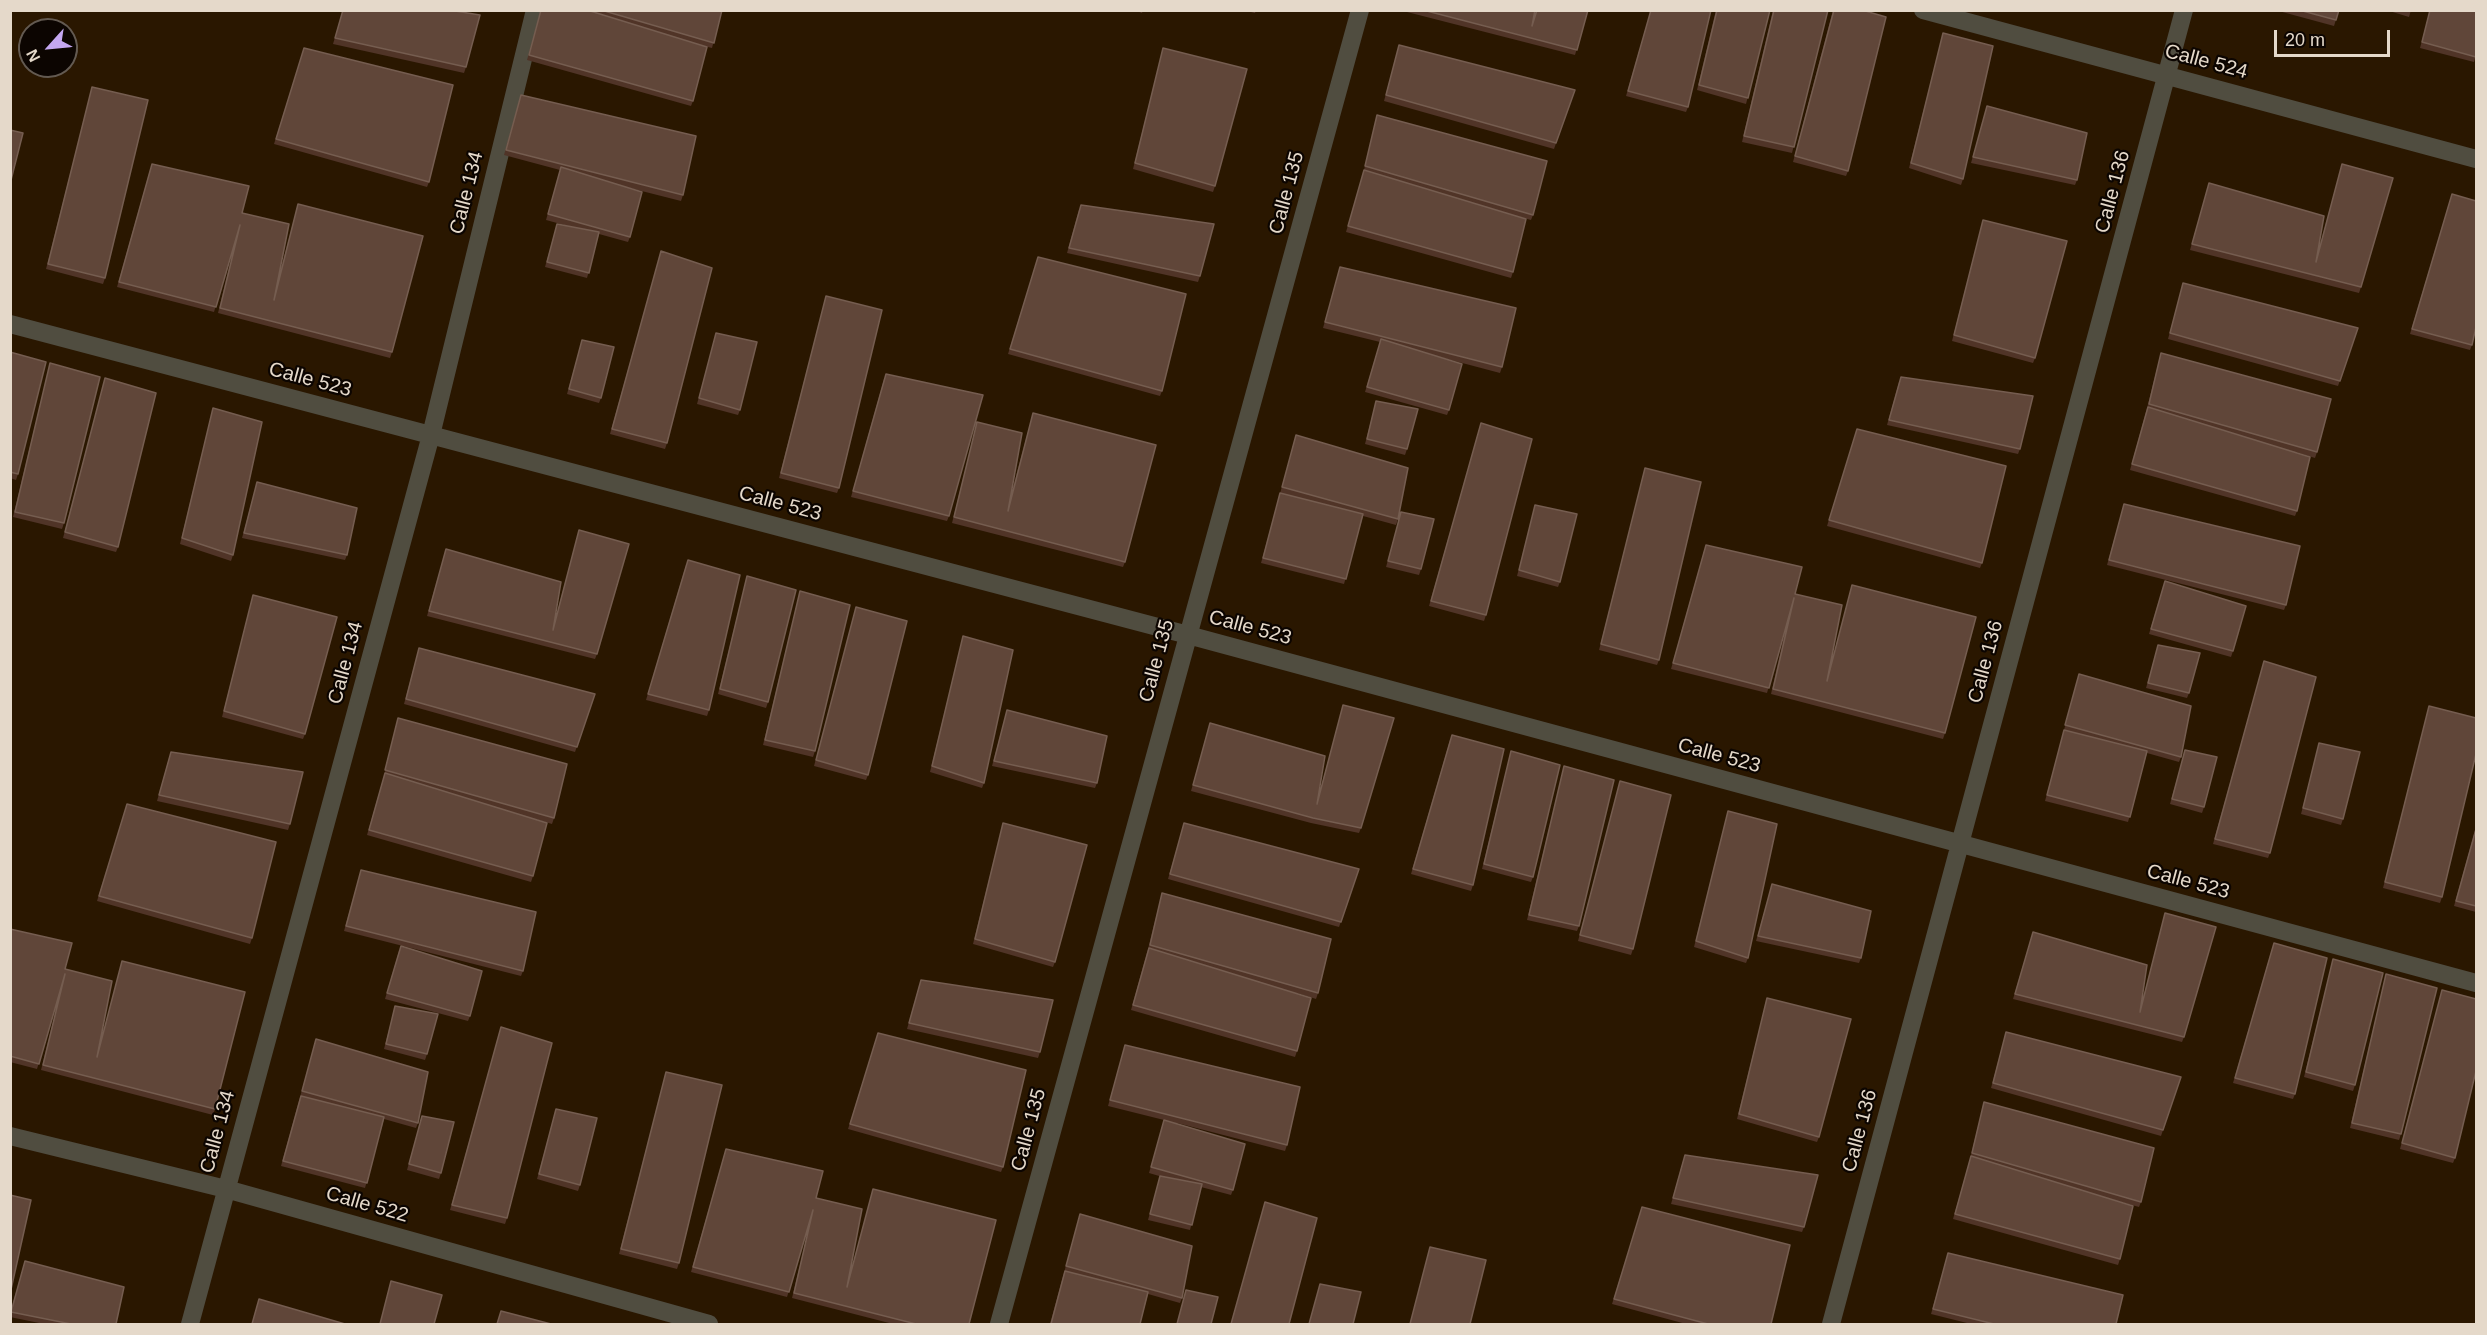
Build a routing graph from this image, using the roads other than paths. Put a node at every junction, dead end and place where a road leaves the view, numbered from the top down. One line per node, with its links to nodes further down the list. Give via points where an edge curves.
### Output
1 (535, 10): 8 (street, Calle 134)
2 (1360, 10): 9 (street, Calle 135)
3 (1923, 10): 5 (street, Calle 524)
4 (2184, 10): 5 (street, Calle 136)
5 (2168, 75): 6 (street, Calle 524); 10 (street, Calle 136)
6 (2476, 159)
7 (10, 324): 8 (street, Calle 523)
8 (431, 435): 9 (street, Calle 523); 13 (street, Calle 134)
9 (1188, 635): 10 (street, Calle 523); 16 (street, Calle 135)
10 (1960, 844): 11 (street, Calle 523); 17 (street, Calle 136)
11 (2476, 983)
12 (10, 1136): 13 (street, Calle 522)
13 (226, 1189): 14 (street, Calle 134); 15 (street, Calle 522)
14 (190, 1324)
15 (709, 1324)
16 (999, 1324)
17 (1831, 1324)

